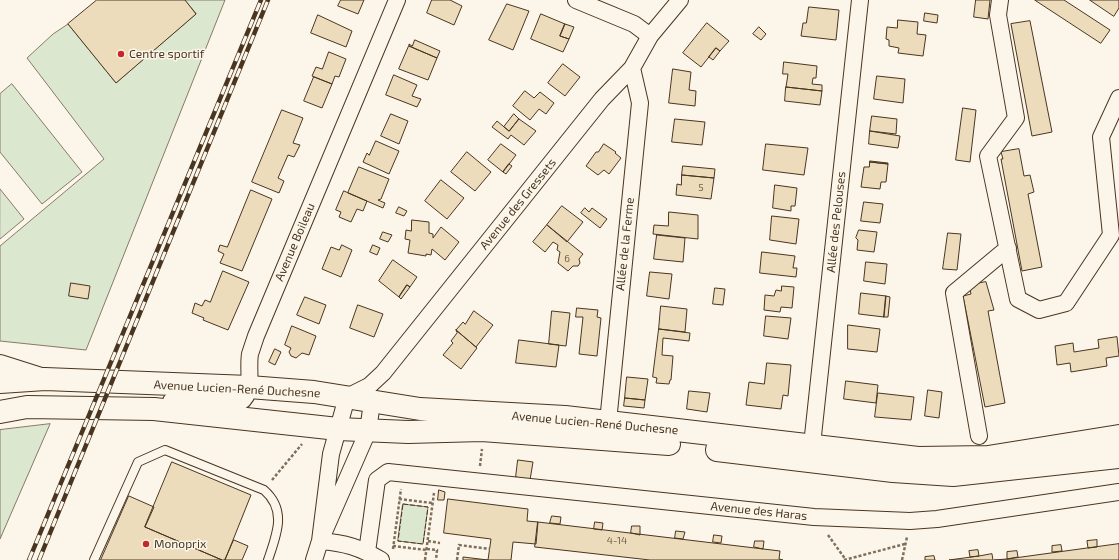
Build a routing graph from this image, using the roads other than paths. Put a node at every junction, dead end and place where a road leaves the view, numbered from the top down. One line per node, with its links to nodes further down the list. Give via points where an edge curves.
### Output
1 (397, 0): 13 (street, Avenue Boileau, via 256,336 250,354)
2 (576, 0): 6 (street, via 634,24)
3 (680, 0): 6 (street, Avenue des Gressets)
4 (860, 0): 23 (street, Allée des Pelouses)
5 (1000, 0): 9 (street, via 998,15 1016,118 988,156)
6 (650, 36): 7 (street, Avenue des Gressets)
7 (632, 68): 14 (street, Avenue des Gressets, via 602,99 383,373 370,386); 18 (street, Allée de la Ferme, via 640,103)
8 (1119, 98): 9 (street, via 1101,137 1111,235 1066,302 1039,310 1018,299)
9 (1008, 248): 21 (street, via 954,293)
10 (0, 365): 11 (street)
11 (45, 379): 12 (main road, Avenue Lucien-René Duchesne); 13 (main road, Avenue Lucien-René Duchesne)
12 (0, 382)
13 (249, 387): 14 (main road, Avenue Lucien-René Duchesne); 16 (street, Avenue Boileau, via 240,404 175,400 165,402)
14 (347, 397): 15 (main road, Avenue Lucien-René Duchesne); 19 (street)
15 (372, 402): 18 (main road, Avenue Lucien-René Duchesne, via 420,410 565,417); 20 (street)
16 (154, 409): 17 (main road, Avenue Lucien-René Duchesne, via 27,407); 19 (main road, Avenue Lucien-René Duchesne)
17 (0, 412)
18 (608, 422): 23 (main road, Avenue Lucien-René Duchesne)
19 (338, 429): 20 (main road, Avenue Lucien-René Duchesne); 26 (street, via 331,454)
20 (368, 431): 24 (main road, Avenue Lucien-René Duchesne, via 482,430 652,442 893,471 953,475); 26 (street)
21 (979, 436)
22 (1119, 436): 23 (main road, Avenue Lucien-René Duchesne, via 996,456 963,458 918,458)
23 (812, 445)
24 (1119, 457)
25 (1119, 492): 27 (street, Avenue des Haras, via 910,521 814,517 388,472 377,480)
26 (320, 541): 27 (street, via 343,542); 30 (street)
27 (380, 555)
28 (94, 560): 29 (lane, via 138,462 165,450 264,490 270,496 279,513 275,540)
29 (268, 560)
30 (314, 560)

